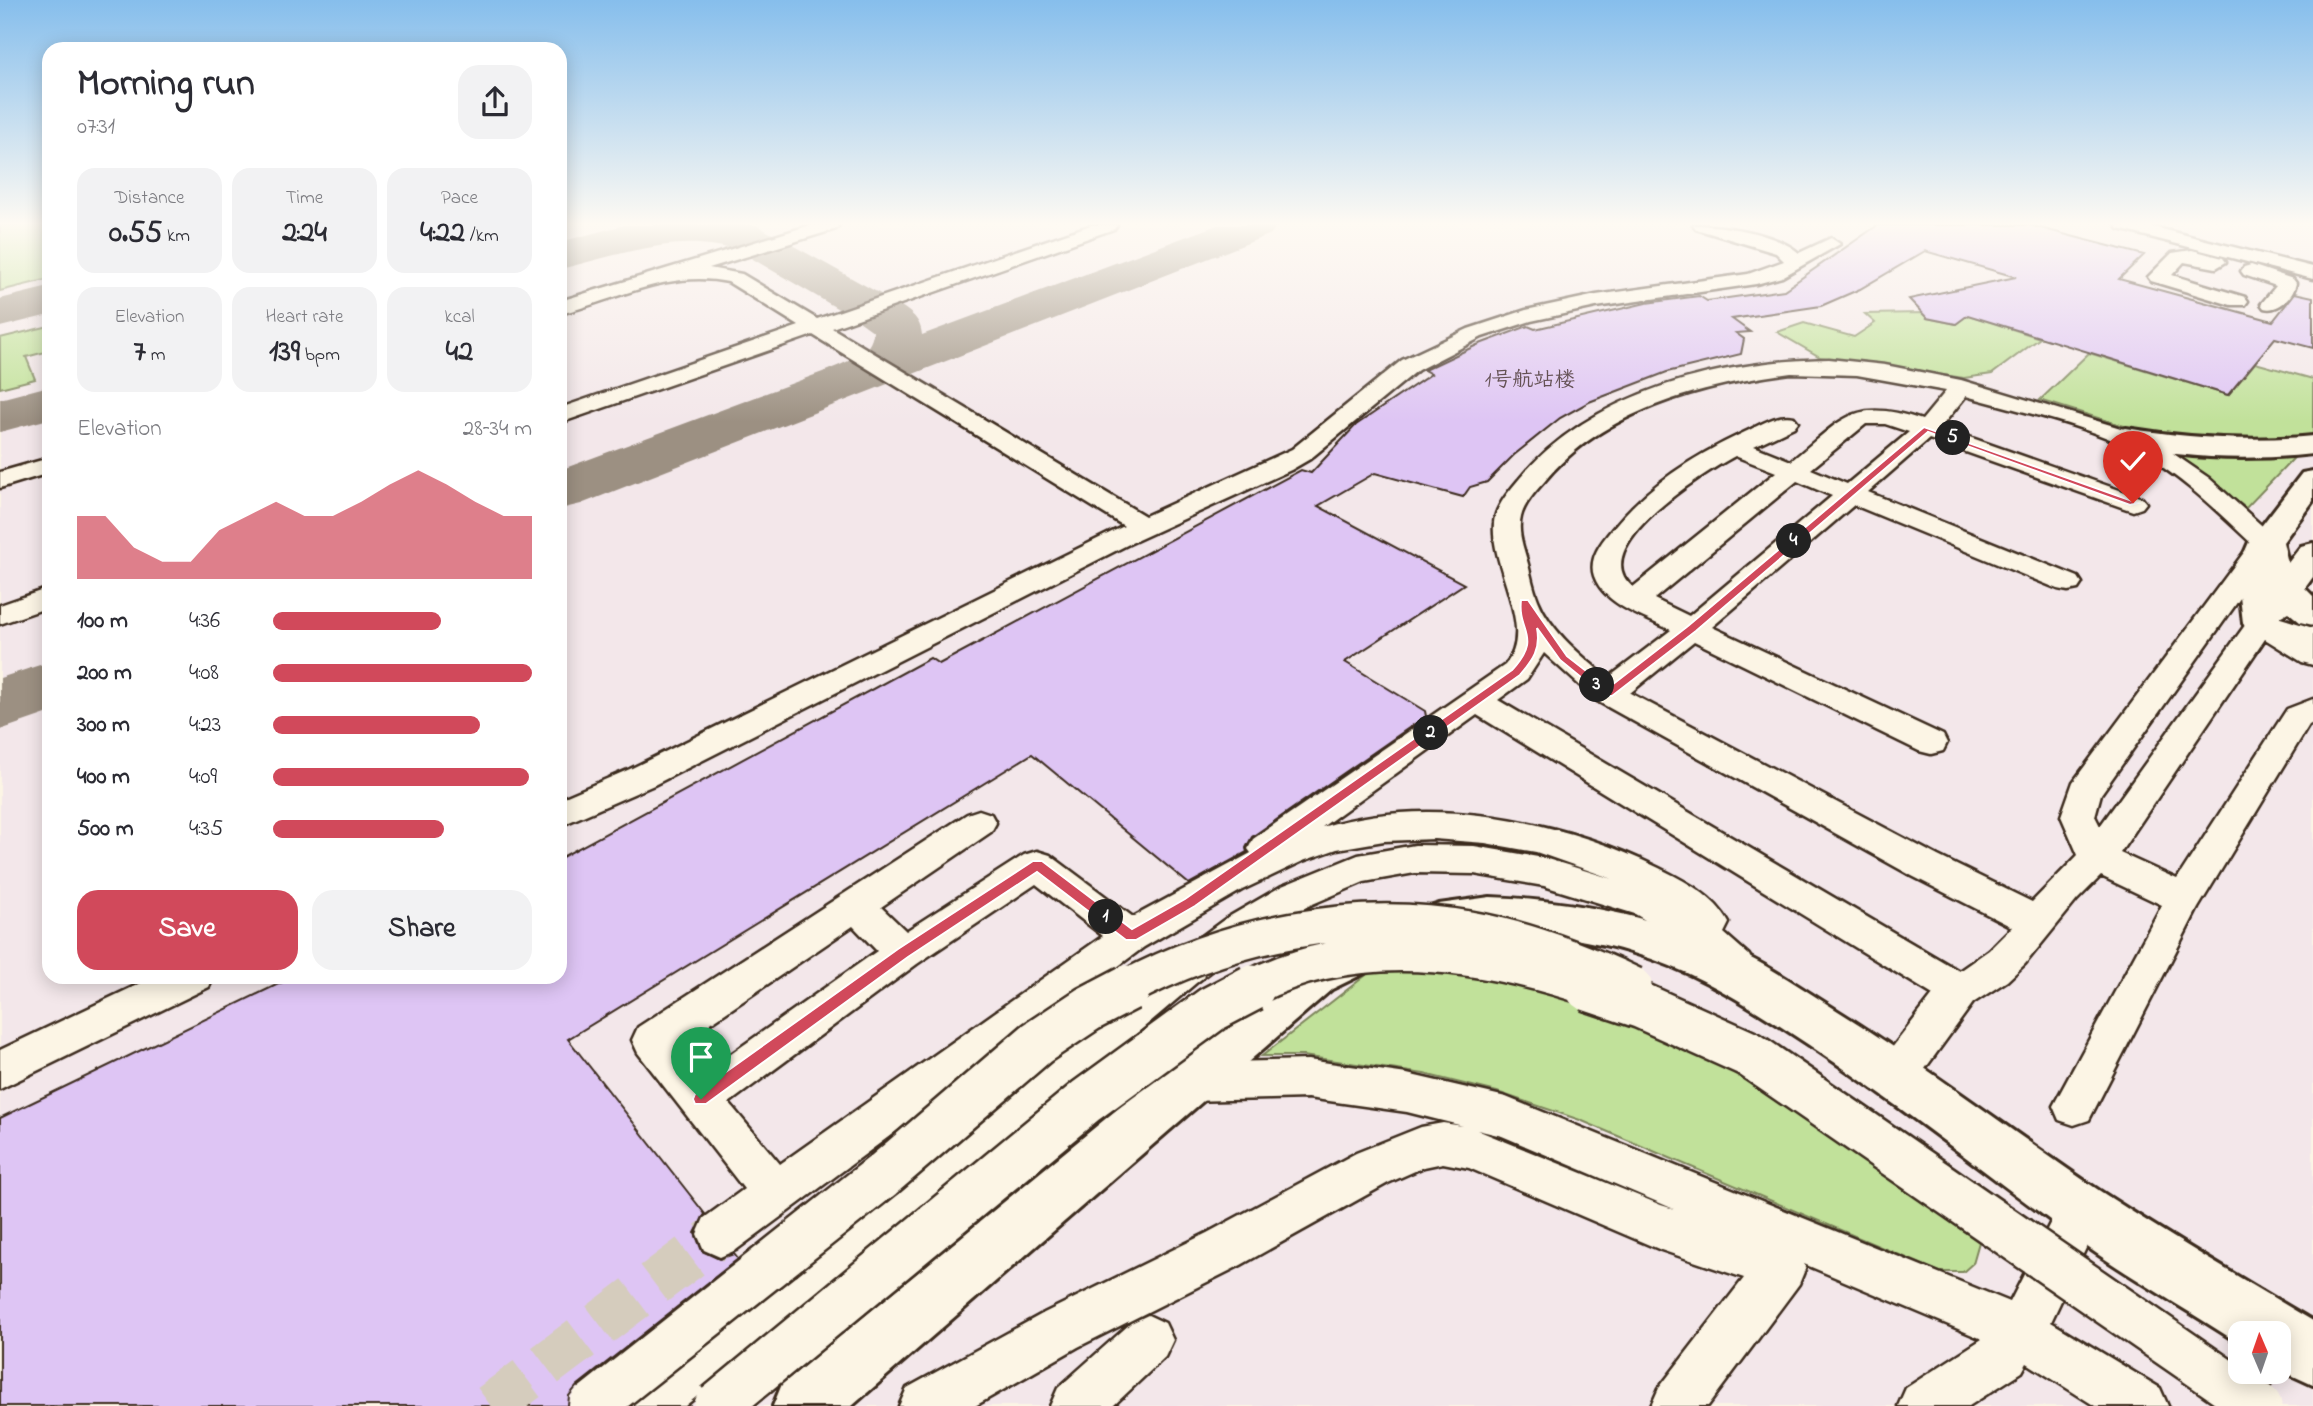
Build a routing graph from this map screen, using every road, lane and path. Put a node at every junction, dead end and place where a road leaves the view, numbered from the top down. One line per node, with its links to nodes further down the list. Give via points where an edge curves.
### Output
1 (618, 291): 9 (street)
2 (757, 291): 10 (street)
3 (920, 291): 10 (street)
4 (1672, 291): 24 (street, via 1526,316 1475,333 1410,365 1301,454)
5 (2201, 291): 7 (street)
6 (2283, 291): 8 (street)
7 (2238, 301)
8 (2271, 304)
9 (567, 306)
10 (818, 326): 12 (street); 24 (street)
11 (1961, 387): 14 (street); 15 (street); 31 (street, via 1828,366 1776,367 1694,386 1625,411 1580,435 1547,461 1507,516 1509,546)
12 (567, 414)
13 (1786, 422): 17 (street)
14 (1927, 429): 19 (street, via 1883,416 1857,419); 22 (street); 23 (street)
15 (2126, 437): 16 (main road, via 2213,447); 25 (street, via 2186,475)
16 (2313, 445)
17 (1733, 446): 19 (street); 30 (street, via 1685,473 1651,501 1617,541 1606,568 1619,591)
18 (42, 467): 20 (street)
19 (1793, 471): 22 (street); 30 (street)
20 (0, 480)
21 (2313, 480): 25 (main road)
22 (1850, 494): 27 (street); 35 (street)
23 (2133, 503)
24 (1144, 527): 42 (street)
25 (2266, 542): 28 (main road, via 2273,570); 34 (main road, via 2254,570); 44 (street, via 2085,791 2078,816)
26 (2313, 553): 28 (main road)
27 (2068, 583)
28 (2287, 590): 32 (main road); 34 (main road)
29 (42, 600): 33 (street)
30 (1634, 601): 35 (street)
31 (1524, 602): 38 (street, via 1563,658); 39 (street, via 1533,632 1529,658)
32 (2313, 614)
33 (0, 615)
34 (2261, 623): 36 (main road); 37 (street); 44 (street)
35 (1692, 628): 38 (street); 41 (street)
36 (2313, 641)
37 (2313, 655)
38 (1608, 694): 48 (street)
39 (1477, 701): 46 (street); 53 (street)
40 (2313, 710): 45 (street, via 2298,716)
41 (1931, 743)
42 (567, 810)
43 (979, 823): 47 (street)
44 (2097, 858): 45 (street); 48 (street)
45 (2184, 899): 59 (street)
46 (1190, 902): 49 (street); 52 (street, via 1290,851 1359,830 1418,825 1487,831 1617,864 1675,894 1714,926)
47 (856, 905): 50 (street); 58 (street, via 652,1040)
48 (2037, 922): 53 (street, via 2018,949 1991,974)
49 (1131, 936): 50 (street, via 1037,865); 60 (street)
50 (903, 953): 58 (street)
51 (178, 984): 55 (street)
52 (1763, 989): 56 (main road); 57 (main road, via 1713,962 1601,926 1490,915 1438,922 1315,975); 69 (street, via 1696,932 1647,903 1544,873 1462,860 1415,859 1358,869 1295,896 1191,965)
53 (1959, 991): 56 (street)
54 (1749, 1054): 68 (street, bridge, via 1650,992 1588,963 1507,936 1443,925 1355,923 1255,939 1189,960 1112,994 1042,1039 882,1176); 70 (street, bridge, via 1642,1006 1483,959 1409,952 1342,957 1279,973 1212,1009 1086,1101); 77 (street, bridge)
55 (0, 1070)
56 (1896, 1075): 61 (main road)
57 (1188, 1082): 64 (street, via 1308,1079 1407,1093 1506,1117); 71 (main road)
58 (701, 1099): 60 (street)
59 (2074, 1106)
60 (776, 1194): 62 (street)
61 (2081, 1210): 63 (main road); 64 (street)
62 (720, 1234)
63 (2257, 1321)
64 (2021, 1331): 75 (street, via 2004,1354); 76 (street)
65 (1148, 1340): 73 (street)
66 (2291, 1342): 67 (main road)
67 (2313, 1355)
68 (592, 1406)
69 (645, 1406)
70 (717, 1406)
71 (804, 1406)
72 (925, 1406): 74 (street, via 1061,1329 1224,1249 1373,1168 1421,1147 1443,1143 1472,1148 1661,1227 1782,1267)
73 (1076, 1406)
74 (1678, 1406)
75 (1924, 1406)
76 (2142, 1406)
77 (2259, 1406)

